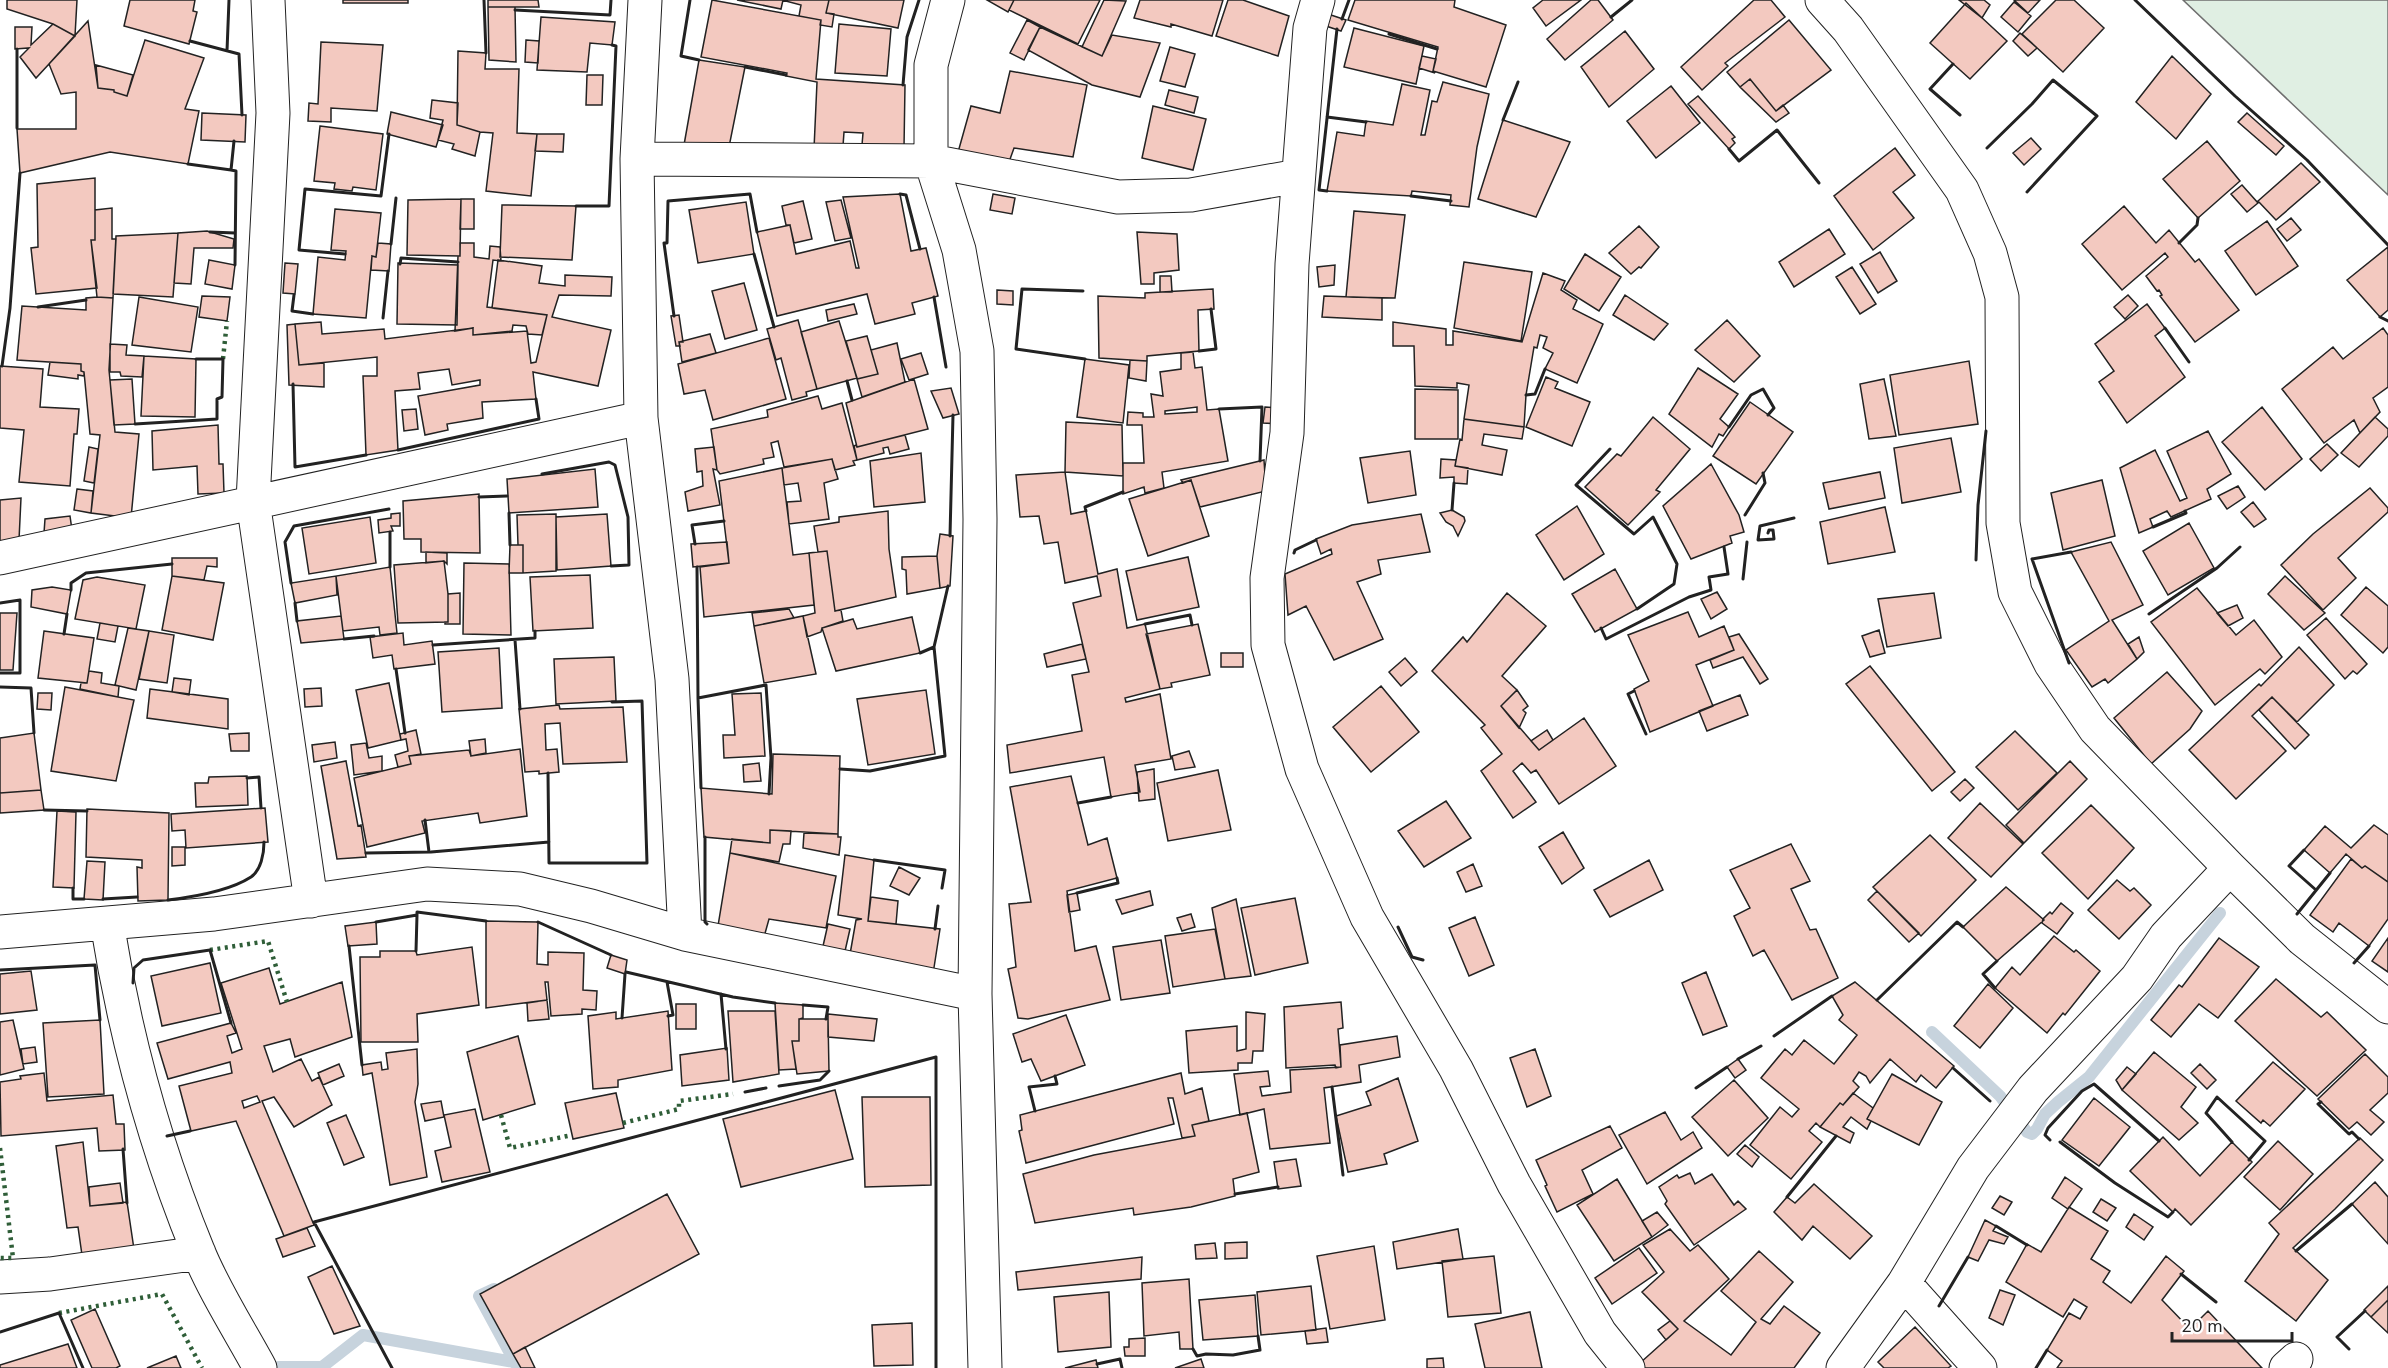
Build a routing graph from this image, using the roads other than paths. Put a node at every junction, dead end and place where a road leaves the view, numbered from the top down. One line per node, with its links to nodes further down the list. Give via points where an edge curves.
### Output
1 (268, 0): 10 (street, via 273,113)
2 (645, 0): 6 (street)
3 (948, 0): 7 (street, via 931,65)
4 (1318, 0): 8 (street, via 1310,28)
5 (1821, 0): 12 (street, via 1848,29 1962,190 1990,254 2002,297 2003,523 2015,592 2050,664 2095,729)
6 (637, 159): 7 (street); 9 (street)
7 (931, 161): 8 (street, via 1118,197 1191,195); 17 (street, via 959,250 977,351 980,519)
8 (1298, 176): 24 (street, via 1287,433 1267,578 1268,645 1283,701 1302,769 1367,917 1456,1069 1514,1184 1600,1333)
9 (641, 418): 10 (street); 16 (street, via 672,679)
10 (253, 501): 11 (street); 13 (street)
11 (0, 558)
12 (2230, 868): 18 (street, via 2302,939); 21 (street, via 2166,936 2137,978 2033,1089 1973,1168)
13 (311, 901): 14 (street); 16 (street, via 427,884 520,889)
14 (107, 923): 15 (street); 19 (street, via 118,993 152,1127)
15 (0, 932)
16 (685, 934): 17 (street)
17 (975, 994): 23 (street)
18 (2388, 1007)
19 (199, 1254): 20 (street); 22 (street)
20 (0, 1277)
21 (1904, 1283): 25 (street); 26 (street)
22 (260, 1368)
23 (985, 1368)
24 (1628, 1368)
25 (1843, 1368)
26 (1980, 1368)

